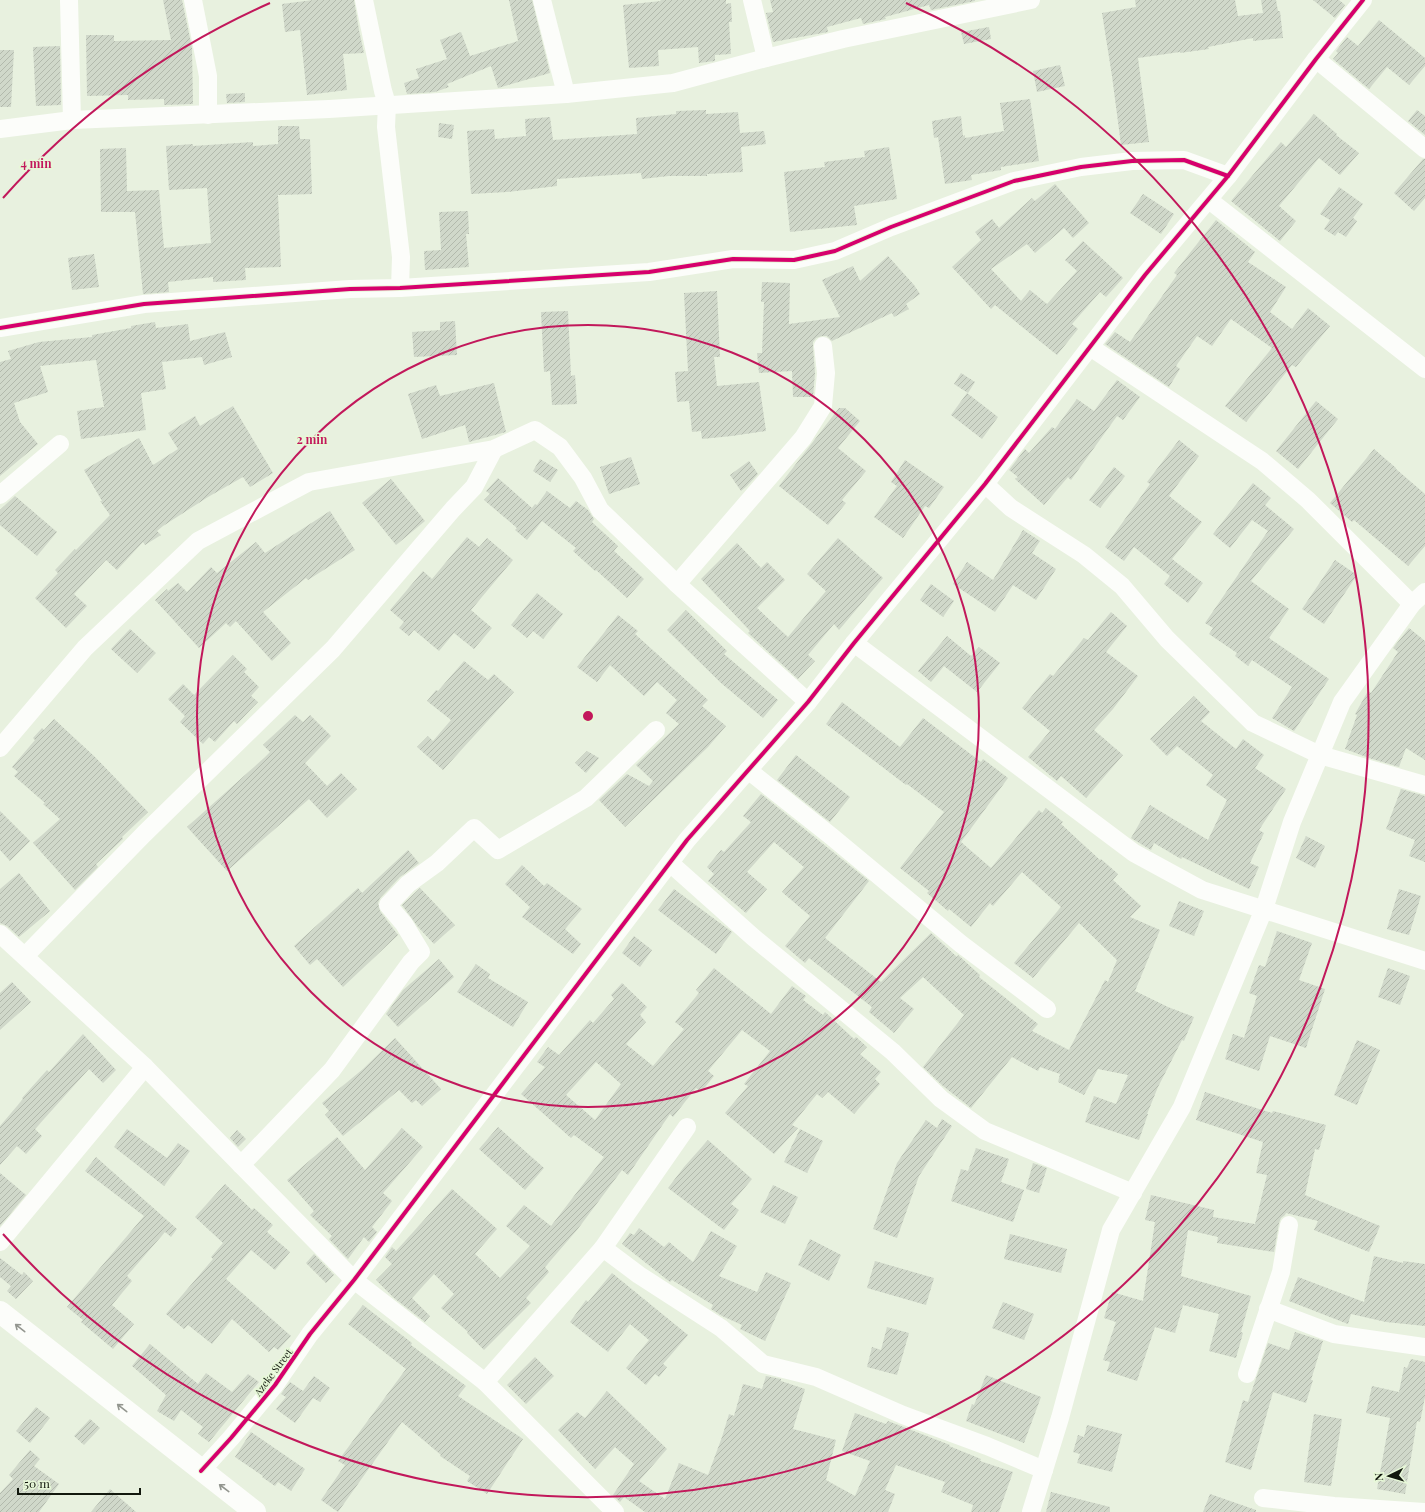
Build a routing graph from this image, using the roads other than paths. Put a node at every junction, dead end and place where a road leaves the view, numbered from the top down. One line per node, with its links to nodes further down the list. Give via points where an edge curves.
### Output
1 (69, 0): 13 (street)
2 (193, 0): 12 (street, via 208,76)
3 (364, 0): 11 (street)
4 (542, 0): 10 (street)
5 (752, 0): 8 (street)
6 (1031, 0): 8 (street)
7 (1362, 0): 9 (street, Azeke Street)
8 (766, 58): 10 (street, via 673,83)
9 (1316, 59): 15 (street); 16 (street, Azeke Street)
10 (566, 94): 11 (street)
11 (387, 104): 12 (street); 18 (street, via 386,127 401,257)
12 (208, 115): 13 (street)
13 (72, 120): 14 (street)
14 (0, 129)
15 (1425, 149)
16 (1228, 176): 17 (street, Azeke Street); 18 (street, via 1184,160 1132,161 1081,167 1014,181 835,251 794,260 733,259 649,272)
17 (1209, 200): 21 (street, Azeke Street, via 1145,275); 22 (street)
18 (400, 288): 19 (street, via 350,289 144,304)
19 (0, 328)
20 (823, 346): 27 (street, via 826,373 823,406 803,438)
21 (1090, 347): 25 (street, Azeke Street); 29 (street, via 1262,461 1308,500)
22 (1425, 369)
23 (60, 444): 26 (street)
24 (494, 449): 27 (street, via 535,430 560,447 583,478 600,510); 33 (street, via 309,482 198,541 85,648); 40 (street, via 474,487 333,649 144,834)
25 (985, 484): 30 (street, Azeke Street); 34 (street, via 1012,508 1084,555 1122,586 1167,639 1253,723)
26 (0, 495)
27 (677, 584): 31 (street)
28 (1425, 592): 29 (street)
29 (1412, 604): 34 (street, via 1342,702)
30 (854, 643): 31 (street, Azeke Street); 38 (street, via 1134,853 1202,890)
31 (808, 702): 35 (street, Azeke Street)
32 (656, 730): 45 (street, via 586,798 498,850 474,828 437,863 408,884 388,905 422,952 411,962 332,1070)
33 (0, 748)
34 (1320, 755): 36 (street); 38 (street, via 1292,822)
35 (748, 770): 37 (street, Azeke Street); 42 (street, via 832,836 961,944)
36 (1425, 785)
37 (670, 863): 46 (street, via 753,937 893,1052 942,1099 985,1131); 50 (street, Azeke Street)
38 (1264, 909): 41 (street); 46 (street, via 1182,1107)
39 (0, 934): 40 (street)
40 (25, 956): 43 (street)
41 (1425, 961)
42 (1047, 1009)
43 (145, 1067): 45 (street); 48 (street)
44 (687, 1127): 49 (street)
45 (241, 1165): 50 (street)
46 (1133, 1193): 57 (street, via 1112,1230)
47 (1289, 1225): 51 (street, via 1280,1272)
48 (0, 1242)
49 (603, 1248): 56 (street); 57 (street, via 639,1275 721,1328 763,1364 816,1377 903,1415)
50 (354, 1280): 56 (street); 58 (street, Azeke Street, via 310,1334 275,1384)
51 (1268, 1309): 54 (street, via 1334,1334); 55 (street)
52 (0, 1312): 58 (main road, one-way to 52)
53 (0, 1330): 60 (main road)
54 (1425, 1347)
55 (1247, 1374)
56 (485, 1382): 62 (street)
57 (1044, 1470): 63 (street)
58 (202, 1471): 61 (main road, one-way to 58)
59 (1263, 1498): 64 (street)
60 (231, 1512)
61 (255, 1512)
62 (615, 1512)
63 (1031, 1512)
64 (1424, 1512)

